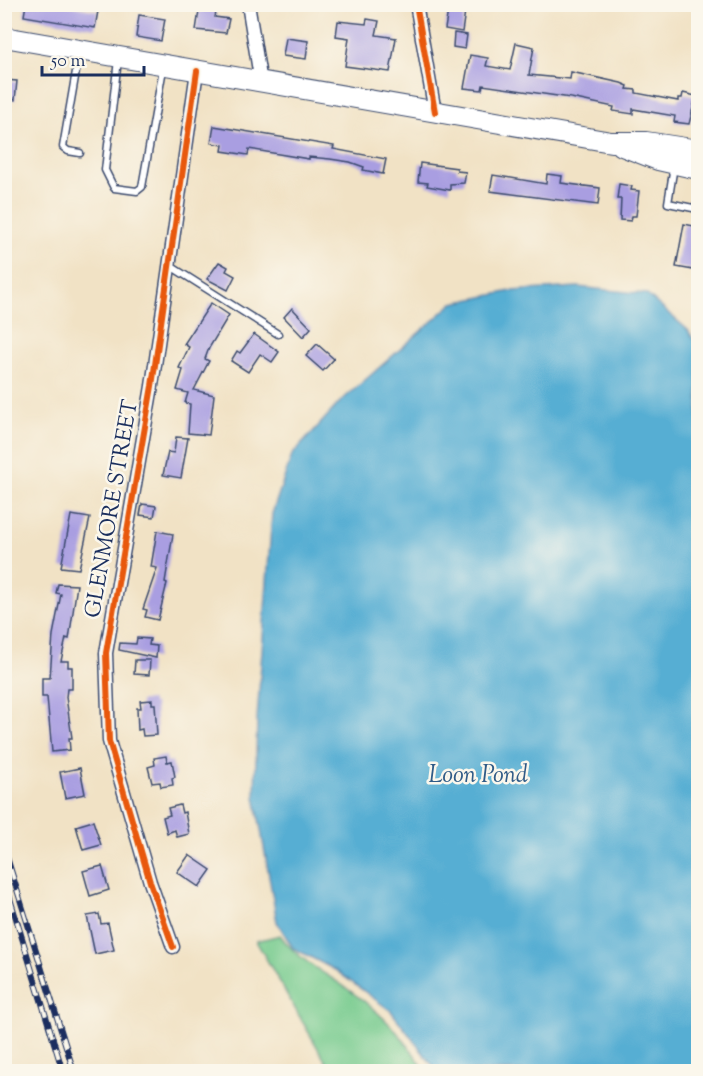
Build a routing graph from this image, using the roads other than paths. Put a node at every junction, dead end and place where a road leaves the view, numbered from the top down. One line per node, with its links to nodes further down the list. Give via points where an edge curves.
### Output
1 (248, 4): 8 (street)
2 (416, 4): 9 (street)
3 (4, 37): 4 (main road)
4 (79, 50): 5 (main road); 12 (lane, via 63,147)
5 (118, 57): 6 (main road); 6 (lane, via 105,170 114,188 137,191 142,187)
6 (164, 65): 7 (main road)
7 (197, 71): 8 (main road); 16 (street, GLENMORE STREET)
8 (261, 83): 9 (main road)
9 (435, 112): 10 (main road)
10 (611, 142): 11 (main road); 13 (main road)
11 (699, 150)
12 (80, 153)
13 (675, 163): 14 (main road); 15 (lane, via 668,203)
14 (699, 169)
15 (699, 208)
16 (169, 265): 17 (lane); 18 (street, GLENMORE STREET, via 106,653 105,683 109,741 117,774)
17 (278, 334)
18 (173, 947)

